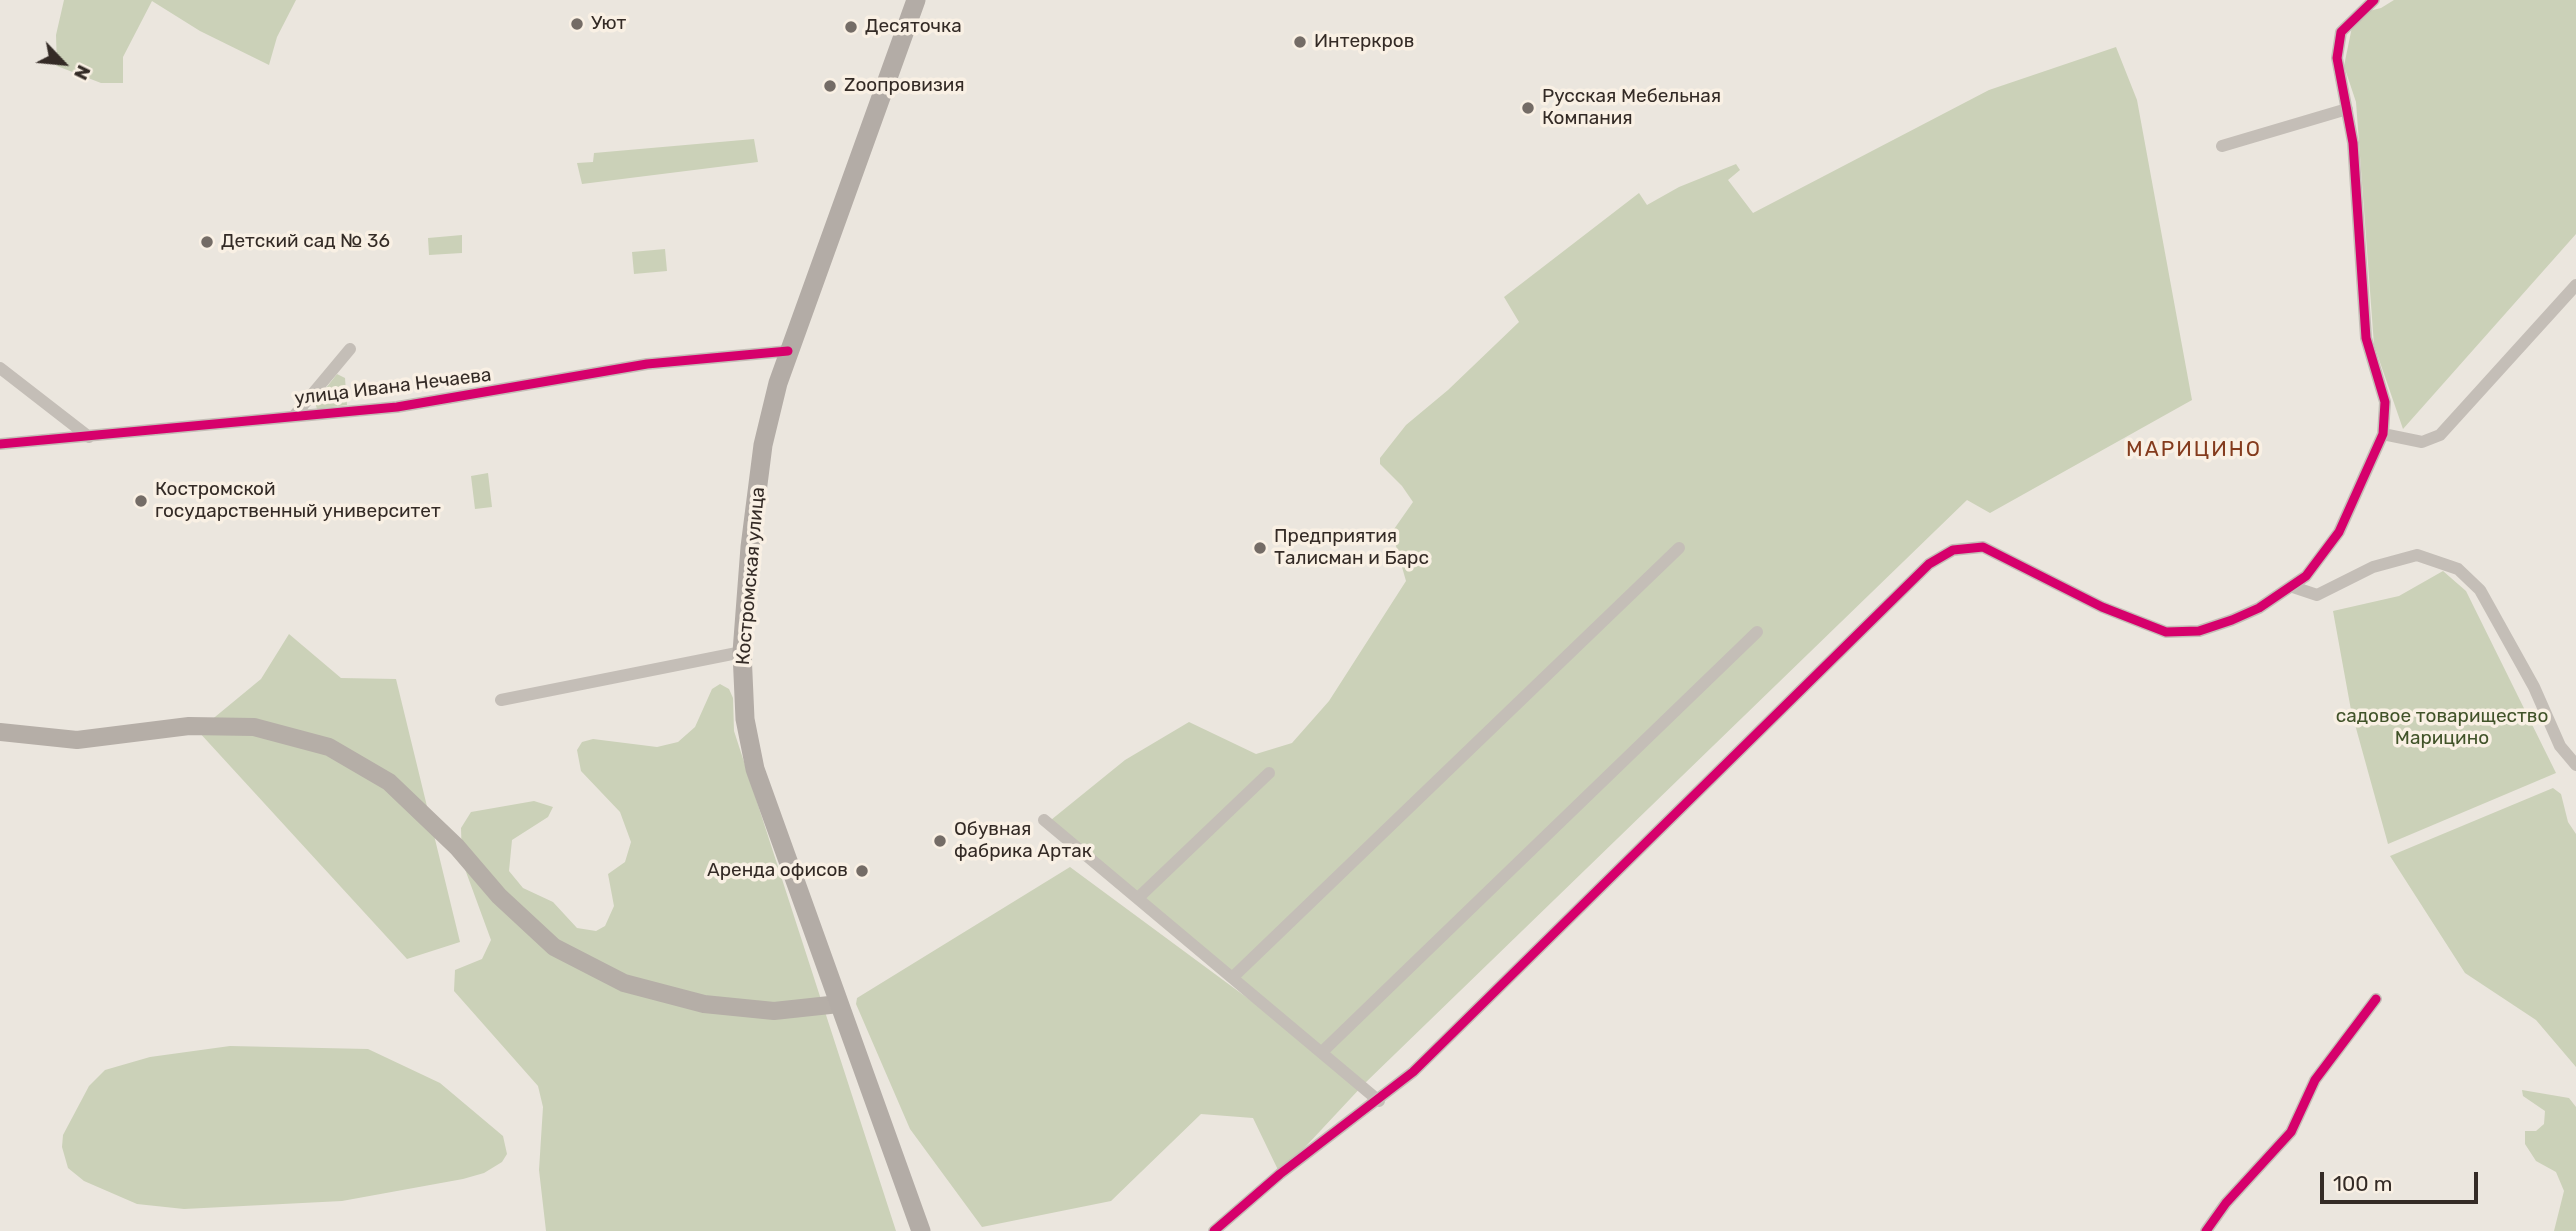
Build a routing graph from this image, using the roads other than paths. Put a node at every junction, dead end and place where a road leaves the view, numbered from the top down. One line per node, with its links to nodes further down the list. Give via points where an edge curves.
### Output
1 (915, 0): 7 (main road, Костромская улица)
2 (2374, 0): 3 (street, via 2341,32 2337,44)
3 (2347, 109): 4 (street); 10 (street, via 2366,338 2385,402)
4 (2222, 146)
5 (2576, 285): 10 (street, via 2440,435 2422,442)
6 (350, 349): 9 (street)
7 (788, 351): 9 (street, улица Ивана Нечаева, via 647,364 465,398); 16 (main road, Костромская улица, via 763,445)
8 (0, 368): 11 (street)
9 (294, 416): 11 (street, улица Ивана Нечаева)
10 (2383, 434): 14 (street, via 2339,532)
11 (89, 437): 12 (street, улица Ивана Нечаева)
12 (0, 444)
13 (1679, 548): 23 (street)
14 (2294, 587): 19 (street, via 2317,595 2373,567 2417,555 2458,569 2480,590 2560,746); 27 (street, via 2232,620 2199,631 2166,632 2102,607 1995,551 1975,545 1953,550 1929,564)
15 (1757, 632): 26 (street)
16 (742, 652): 17 (street); 25 (main road, Костромская улица, via 745,719 755,769)
17 (501, 700)
18 (0, 732): 25 (main road, via 77,740 189,726 254,727 328,747 389,782 457,847 499,897 554,947 624,983 704,1004 774,1012)
19 (2576, 765)
20 (1269, 773): 22 (street)
21 (1044, 820): 22 (street)
22 (1139, 897): 23 (street)
23 (1233, 977): 26 (street)
24 (2375, 999): 30 (street, via 2315,1080 2291,1132)
25 (839, 1004): 28 (main road, Костромская улица)
26 (1322, 1052): 27 (street)
27 (1378, 1101): 29 (street, via 1280,1174)
28 (921, 1231)
29 (1214, 1231)
30 (2206, 1231)

